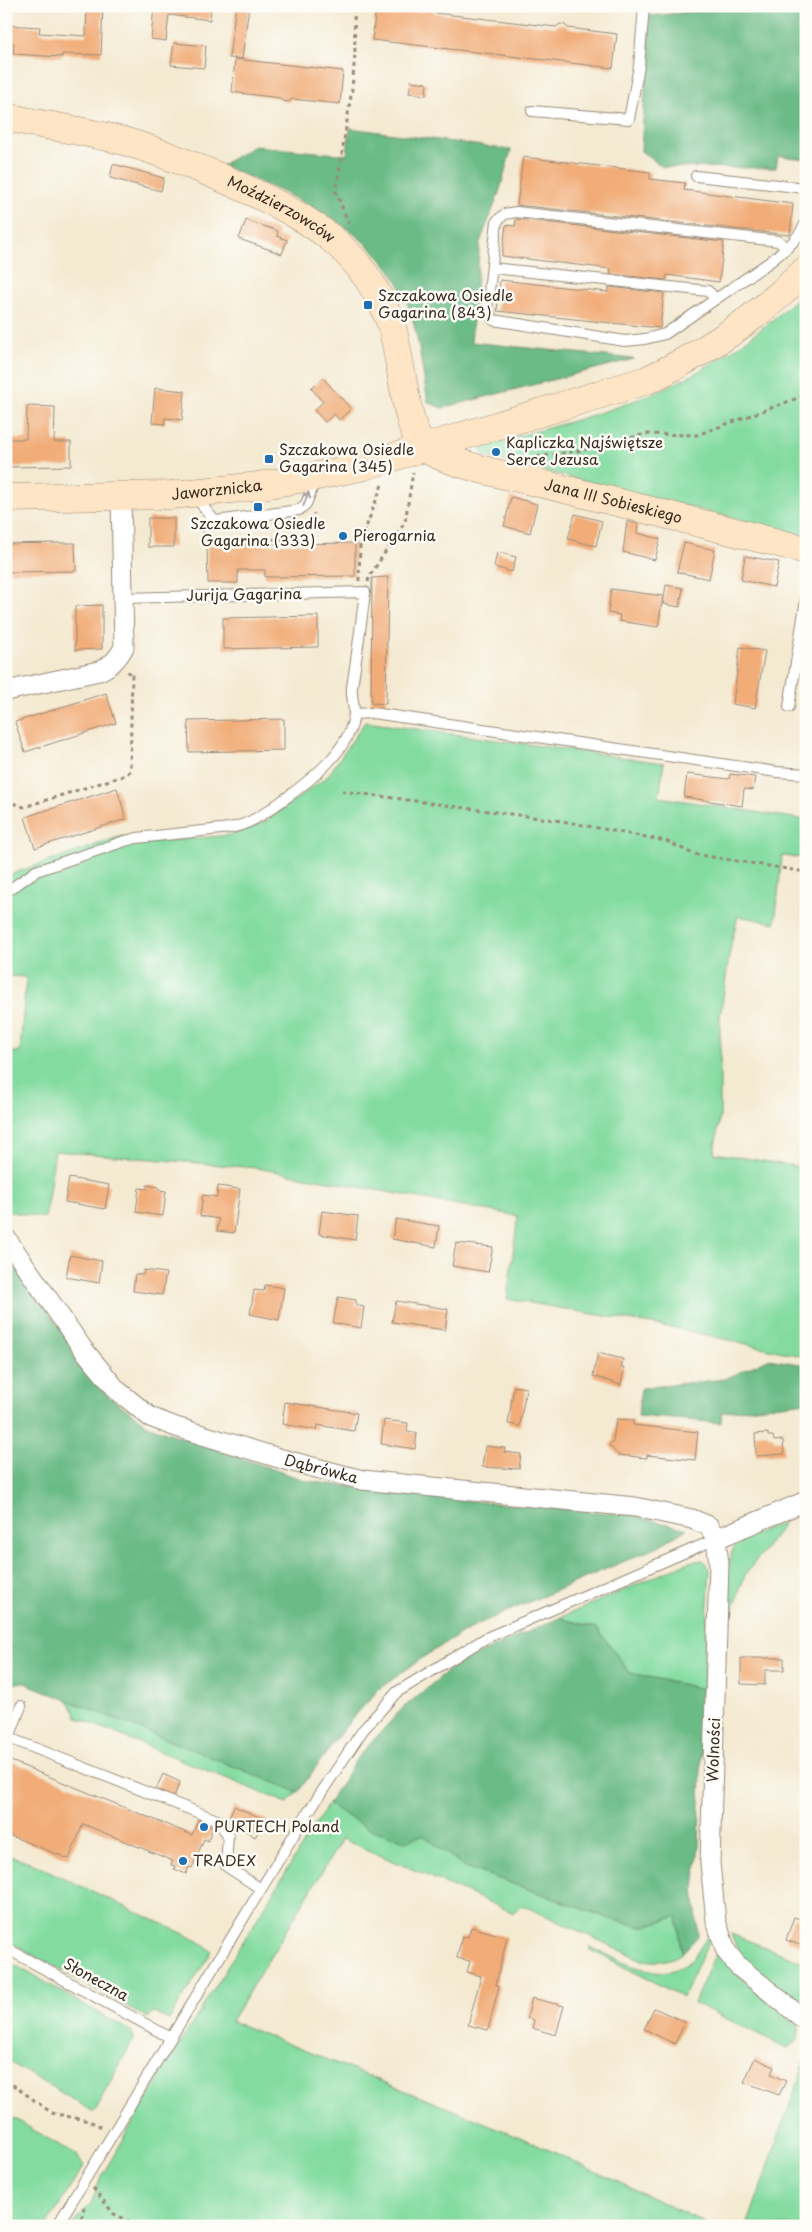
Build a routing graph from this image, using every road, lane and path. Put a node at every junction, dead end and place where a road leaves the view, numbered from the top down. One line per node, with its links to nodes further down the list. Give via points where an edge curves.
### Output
1 (354, 6): 8 (path, via 352,89 336,192)
2 (644, 6): 3 (lane, via 639,66 629,119)
3 (532, 112)
4 (6, 117): 14 (street, Moździerzowców, via 80,131 158,152 262,197 322,230 364,273 391,322)
5 (696, 176): 6 (lane)
6 (806, 188)
7 (806, 222): 9 (lane, via 802,232)
8 (350, 227)
9 (787, 248): 10 (lane, via 778,241 516,212 505,214 497,221); 12 (lane)
10 (492, 268): 12 (lane, via 708,291); 12 (lane, via 487,309 493,320 625,341 665,334)
11 (806, 270): 14 (street, Jaworznicka, via 748,322 681,364 647,380)
12 (716, 299)
13 (806, 396): 15 (path, via 697,435 645,434)
14 (419, 460): 17 (street, Jaworznicka, via 364,466 251,487); 21 (street, Jana III Sobieskiego, via 450,459); 22 (path, via 404,522)
15 (523, 461)
16 (385, 476): 22 (path, via 360,543)
17 (121, 496): 18 (street, Jaworznicka); 23 (street)
18 (6, 498)
19 (314, 511): 20 (path)
20 (312, 539)
21 (806, 550)
22 (362, 592): 23 (lane, Jurija Gagarina); 28 (lane, via 352,692)
23 (123, 598): 26 (street, via 124,647 114,662 99,671)
24 (806, 599): 27 (lane)
25 (132, 672): 31 (path, via 130,771 126,775 24,807)
26 (6, 691)
27 (789, 707)
28 (354, 714): 29 (lane, via 372,713); 33 (lane, via 336,754 319,772 257,819 243,826 125,841 36,871)
29 (806, 774)
30 (342, 791): 32 (path, via 562,821 666,841 684,851)
31 (6, 801)
32 (806, 872)
33 (6, 892)
34 (6, 1238): 36 (street, Dąbrówka, via 83,1349 117,1390 132,1404 159,1420 282,1459 362,1480 635,1507 701,1522 709,1526)
35 (806, 1501): 36 (street)
36 (716, 1539): 38 (lane, via 486,1638 397,1692 363,1730 334,1772); 40 (street, Wolności, via 719,1564 710,1864 716,1921 726,1951 738,1966)
37 (22, 1706): 38 (lane, via 9,1738 217,1820 228,1835 226,1866)
38 (261, 1889): 41 (lane)
39 (6, 1948): 41 (lane, Słoneczna)
40 (806, 2021)
41 (172, 2038): 43 (lane)
42 (6, 2080): 43 (path, via 52,2113 89,2121)
43 (114, 2132): 45 (lane)
44 (90, 2184): 46 (path, via 114,2214)
45 (57, 2226)
46 (140, 2226)

